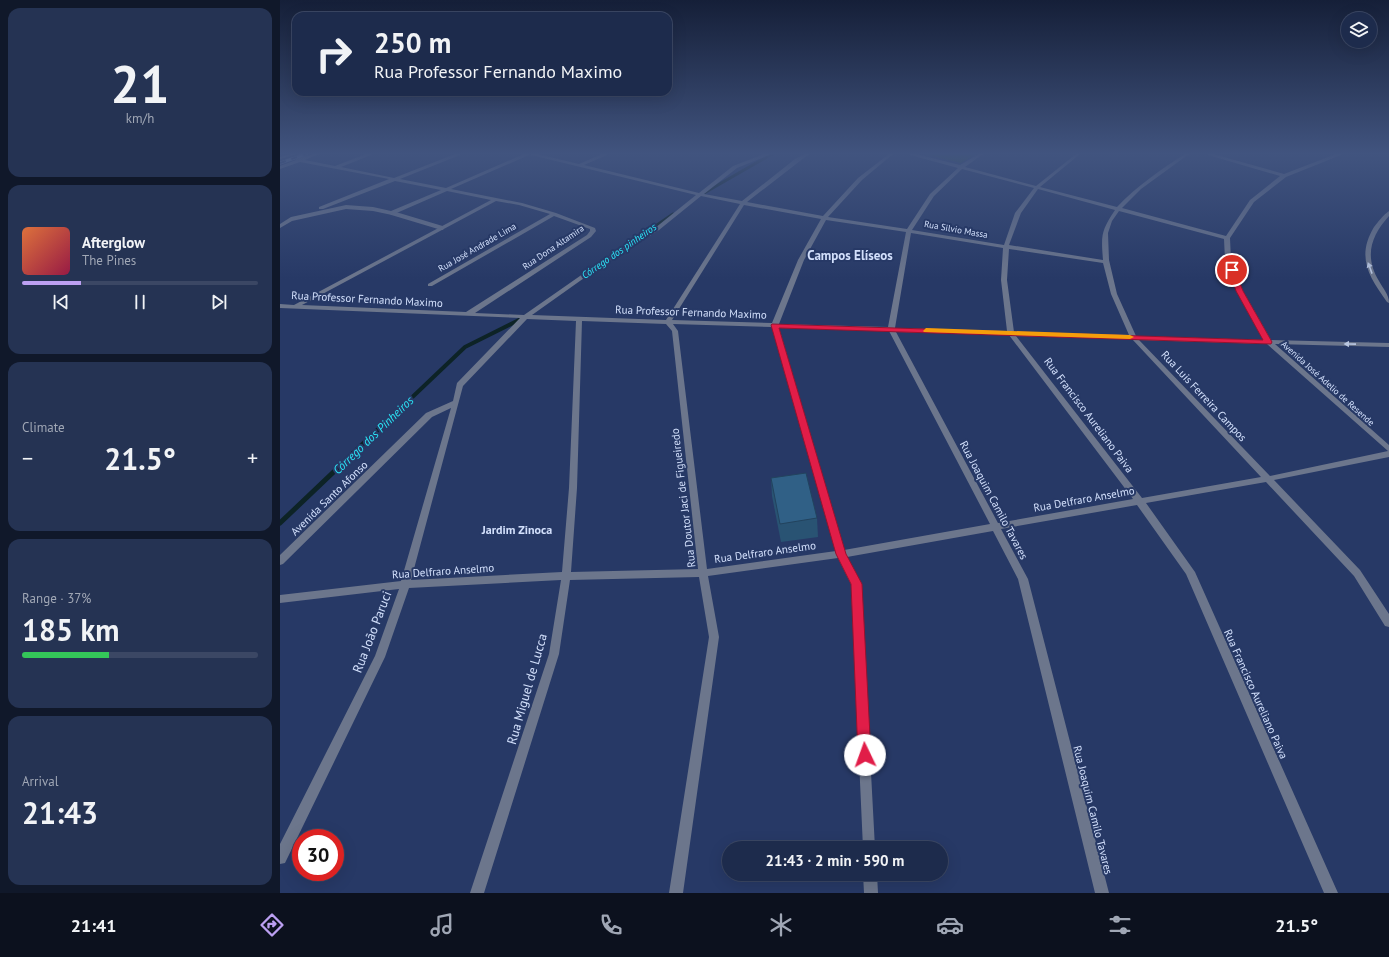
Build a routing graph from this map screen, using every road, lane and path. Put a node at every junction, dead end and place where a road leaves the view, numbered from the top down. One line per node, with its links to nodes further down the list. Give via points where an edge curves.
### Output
1 (351, 196): 20 (street)
2 (432, 196): 16 (street)
3 (480, 196): 13 (street, Rua Dona Altamira)
4 (700, 196): 32 (street, via 658,229 592,270)
5 (705, 196): 14 (street, Rua Silvio Massa)
6 (752, 196): 14 (street)
7 (845, 196): 19 (street)
8 (932, 196): 23 (street)
9 (1031, 196): 25 (street, via 1018,213)
10 (1070, 196): 15 (street)
11 (1132, 196): 15 (street, Rua Luis Ferreira Campos)
12 (1259, 196): 24 (street, via 1252,201)
13 (496, 199): 18 (street, Rua Dona Altamira); 22 (street)
14 (743, 203): 19 (street, Rua Silvio Massa); 34 (street)
15 (1118, 208): 24 (street); 26 (street, Rua Luis Ferreira Campos, via 1105,233)
16 (392, 213): 20 (street, via 373,208 346,207); 22 (lane)
17 (1389, 213): 28 (street, one-way to 17, via 1377,286 1367,263 1368,242 1381,220)
18 (554, 214): 27 (street, Rua José Andrade Lima); 31 (street, Rua Dona Altamira, via 585,224 593,231)
19 (824, 218): 23 (street, Rua Silvio Massa); 35 (street, via 801,260)
20 (289, 220): 21 (street)
21 (280, 226)
22 (442, 228): 30 (street)
23 (909, 230): 25 (street, Rua Silvio Massa); 36 (street)
24 (1227, 238): 39 (street, Avenida José Adelio de Resende, via 1228,260 1240,291)
25 (1006, 247): 26 (street, Rua Silvio Massa); 37 (street, via 1004,280)
26 (1105, 262): 38 (street, Rua Luis Ferreira Campos, via 1113,294)
27 (430, 285)
28 (1389, 301)
29 (280, 306): 30 (street, Rua Professor Fernando Maximo)
30 (295, 306): 31 (street, Rua Professor Fernando Maximo)
31 (468, 314): 32 (street, Rua Professor Fernando Maximo)
32 (525, 317): 33 (street, Rua Professor Fernando Maximo); 41 (street, via 460,385)
33 (579, 319): 34 (street, Rua Professor Fernando Maximo); 50 (street, Rua Miguel de Lucca, via 573,488)
34 (668, 322): 35 (street, Rua Professor Fernando Maximo); 49 (street, Rua Doutor Jaci de Figueiredo, via 675,331)
35 (775, 325): 36 (street, Rua Professor Fernando Maximo); 47 (street)
36 (891, 330): 37 (street, Rua Professor Fernando Maximo); 46 (street, Rua Joaquim Camilo Tavares)
37 (1011, 334): 38 (street, Rua Professor Fernando Maximo); 45 (street, Rua Francisco Aureliano Paiva)
38 (1133, 337): 39 (street, Rua Professor Fernando Maximo); 44 (street, Rua Luis Ferreira Campos)
39 (1269, 342): 40 (street, Rua Professor Fernando Maximo, one-way to 39); 42 (street, Avenida José Adelio de Resende)
40 (1389, 345)
41 (456, 402): 48 (street, Avenida Santo Afonso, via 429,414); 51 (street, Rua João Paruci)
42 (1389, 449)
43 (1389, 454): 44 (street, Rua Delfraro Anselmo)
44 (1267, 480): 45 (street, Rua Delfraro Anselmo); 53 (street, Rua Luis Ferreira Campos, via 1357,573)
45 (1140, 502): 46 (street, Rua Delfraro Anselmo); 61 (street, Rua Francisco Aureliano Paiva, via 1190,572)
46 (994, 526): 47 (street, Rua Delfraro Anselmo); 60 (street, Rua Joaquim Camilo Tavares, via 1023,579)
47 (841, 554): 49 (street, Rua Delfraro Anselmo); 54 (street, via 856,584)
48 (280, 561)
49 (703, 573): 50 (street, Rua Delfraro Anselmo); 58 (street, Rua Doutor Jaci de Figueiredo, via 714,637)
50 (566, 576): 51 (street, Rua Delfraro Anselmo); 57 (street, Rua Miguel de Lucca, via 554,654)
51 (405, 584): 52 (street, Rua Delfraro Anselmo); 55 (street, Rua João Paruci, via 380,657)
52 (280, 599)
53 (1389, 623)
54 (869, 841)
55 (280, 858)
56 (870, 881): 59 (street)
57 (477, 893)
58 (676, 893)
59 (871, 893)
60 (1102, 893)
61 (1331, 893)

